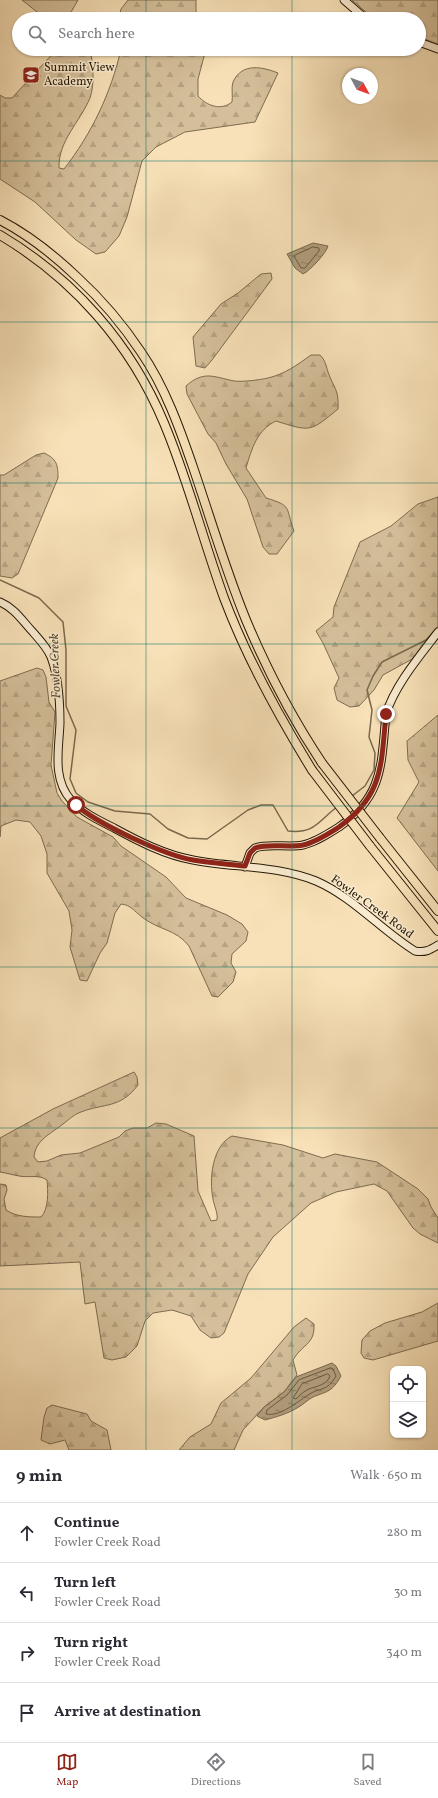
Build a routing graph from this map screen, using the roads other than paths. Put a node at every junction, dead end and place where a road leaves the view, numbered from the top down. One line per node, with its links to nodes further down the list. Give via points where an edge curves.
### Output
1 (344, 0): 2 (main road)
2 (356, 12)
3 (426, 44): 4 (main road)
4 (438, 48)
5 (0, 220): 10 (main road, bridge, via 42,247 81,281 117,320 146,359 180,429 249,626 291,714 322,763)
6 (0, 235): 11 (main road, bridge, via 40,262 79,296 109,328 141,376 164,424 224,598 249,659 280,718 312,770)
7 (0, 602): 9 (main road, Fowler Creek Road, via 19,615 51,658 60,701 59,773 70,798 87,814 170,854 192,860)
8 (438, 632): 9 (main road, via 389,705 379,779 362,807 330,832 304,845 255,848)
9 (245, 866): 12 (main road, Fowler Creek Road, via 290,873 329,887 415,951 431,950)
10 (438, 911)
11 (438, 931)
12 (438, 945)

